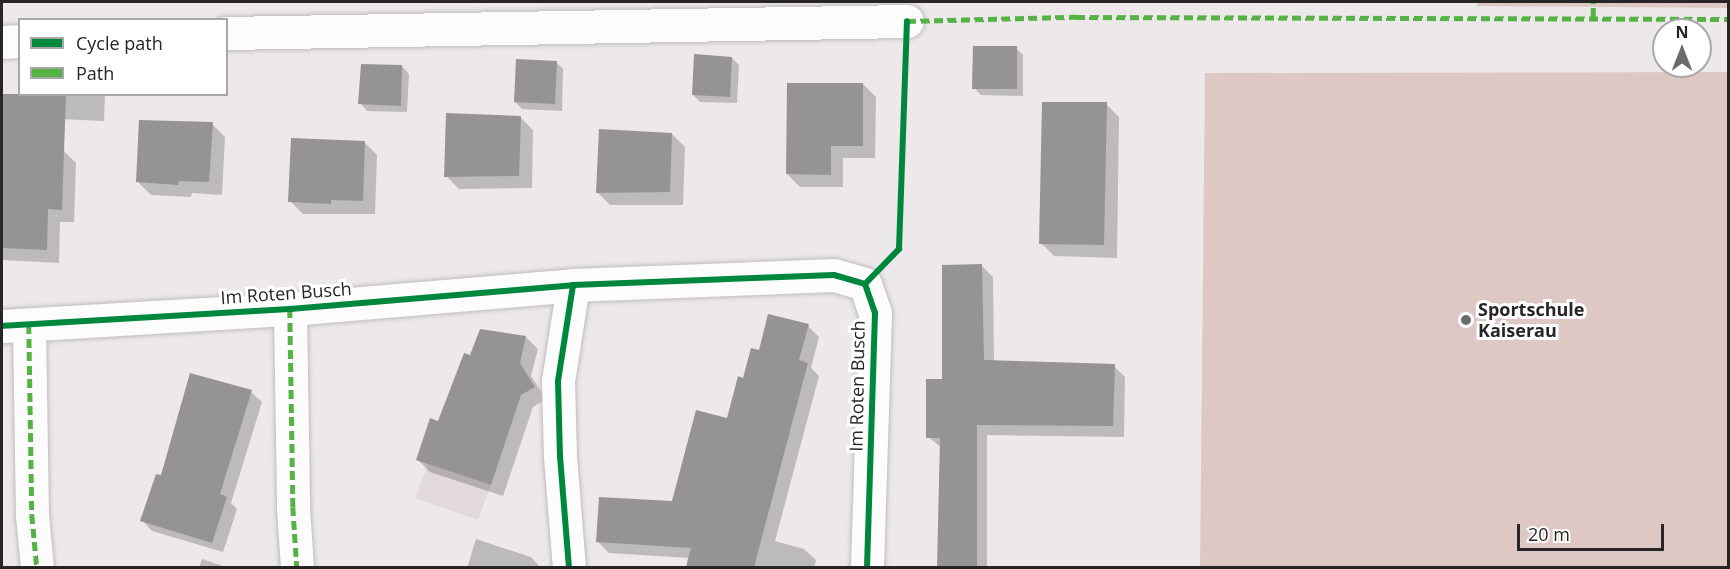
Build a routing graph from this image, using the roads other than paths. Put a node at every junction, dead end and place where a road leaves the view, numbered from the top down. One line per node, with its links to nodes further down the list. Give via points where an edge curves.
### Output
1 (907, 21): 2 (street)
2 (228, 33)
3 (18, 41): 4 (street)
4 (2, 42)
5 (573, 285): 6 (street, Im Roten Busch); 10 (street, via 558,381); 11 (street, Im Roten Busch, via 834,275 865,285 875,313)
6 (290, 309): 7 (street, Im Roten Busch); 9 (street, Im Roten Busch)
7 (15, 325): 8 (street, Im Roten Busch)
8 (37, 567)
9 (297, 567)
10 (569, 567)
11 (867, 567)

